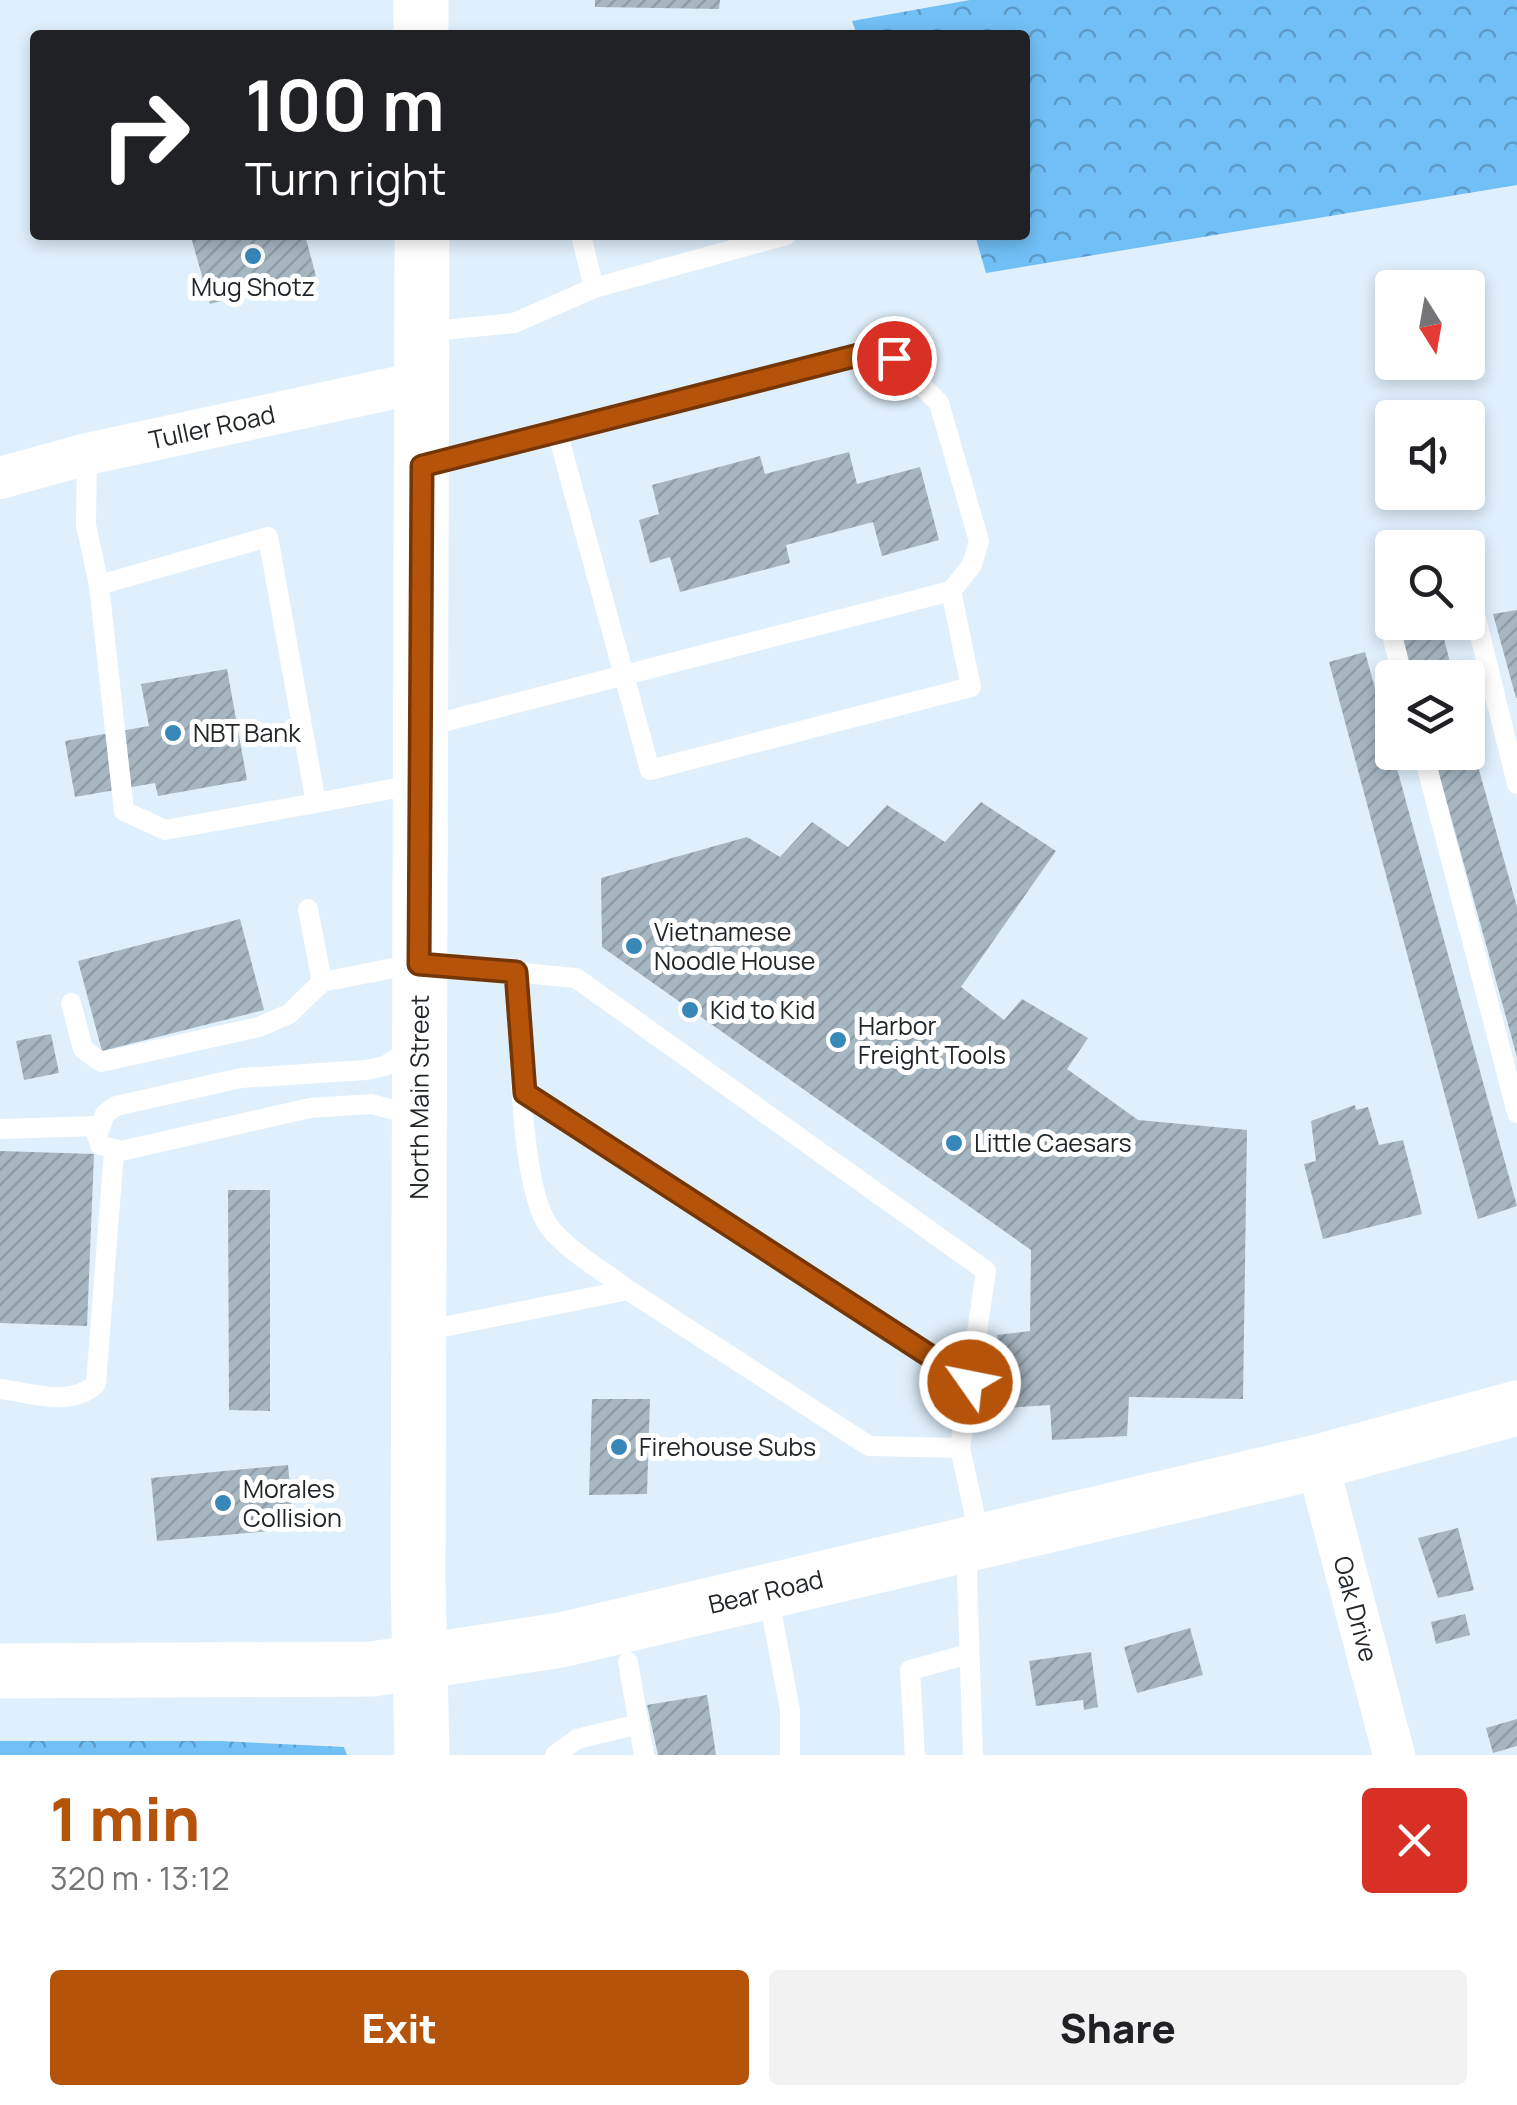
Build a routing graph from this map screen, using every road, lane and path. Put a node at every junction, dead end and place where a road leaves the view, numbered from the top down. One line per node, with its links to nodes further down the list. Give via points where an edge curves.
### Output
1 (421, 0): 2 (main road)
2 (421, 30)
3 (422, 240): 7 (main road, North Main Street)
4 (582, 240): 6 (lane)
5 (768, 240): 6 (lane)
6 (594, 288): 7 (lane)
7 (422, 357): 9 (street, Tuller Road); 10 (main road, North Main Street)
8 (557, 431): 10 (lane); 13 (lane, via 874,351 894,358 938,404 978,542 972,565); 15 (lane)
9 (87, 454): 11 (street, Tuller Road); 12 (lane, via 86,524)
10 (422, 466): 16 (main road, North Main Street)
11 (0, 478)
12 (99, 585): 20 (lane, via 124,810 165,830); 20 (lane, via 268,538)
13 (950, 591): 15 (lane); 15 (lane, via 970,687 669,766 650,770)
14 (1481, 640): 19 (lane)
15 (622, 676): 16 (lane)
16 (420, 728): 18 (main road, North Main Street)
17 (1427, 770): 28 (lane)
18 (420, 783): 20 (lane); 22 (main road, North Main Street)
19 (1517, 784)
20 (316, 803)
21 (308, 909): 24 (lane)
22 (419, 964): 23 (lane); 24 (lane); 26 (main road, North Main Street)
23 (516, 972): 27 (lane); 35 (lane, via 576,978 986,1272)
24 (322, 982): 25 (lane, via 288,1014 260,1028 101,1062 83,1049)
25 (71, 1003)
26 (419, 1044): 29 (main road, North Main Street); 30 (lane, via 366,1070 240,1078 116,1106)
27 (525, 1093): 33 (lane, via 537,1207 552,1230); 35 (lane)
28 (1517, 1113)
29 (419, 1118): 32 (lane, via 372,1104 310,1108); 34 (main road, North Main Street)
30 (98, 1126): 31 (lane); 32 (lane, via 100,1144)
31 (0, 1129)
32 (114, 1151): 36 (lane, via 96,1384 68,1398)
33 (628, 1290): 34 (lane); 38 (lane, via 868,1446)
34 (418, 1332): 43 (main road, North Main Street)
35 (970, 1382): 38 (lane)
36 (0, 1389)
37 (1517, 1408): 39 (main road, Bear Road)
38 (960, 1448): 40 (lane)
39 (1318, 1462): 40 (main road, Bear Road); 53 (street, Oak Drive)
40 (973, 1543): 41 (main road, Bear Road); 42 (lane)
41 (768, 1591): 43 (main road, Bear Road, via 561,1640); 50 (lane, via 790,1710)
42 (970, 1654): 51 (lane, via 910,1670); 52 (lane)
43 (418, 1662): 45 (main road, Bear Road, via 372,1669); 47 (main road, North Main Street)
44 (628, 1662): 46 (lane)
45 (0, 1671)
46 (639, 1724): 48 (lane, via 577,1739); 49 (lane)
47 (422, 1755)
48 (555, 1755)
49 (644, 1755)
50 (790, 1755)
51 (915, 1755)
52 (973, 1755)
53 (1394, 1755)

